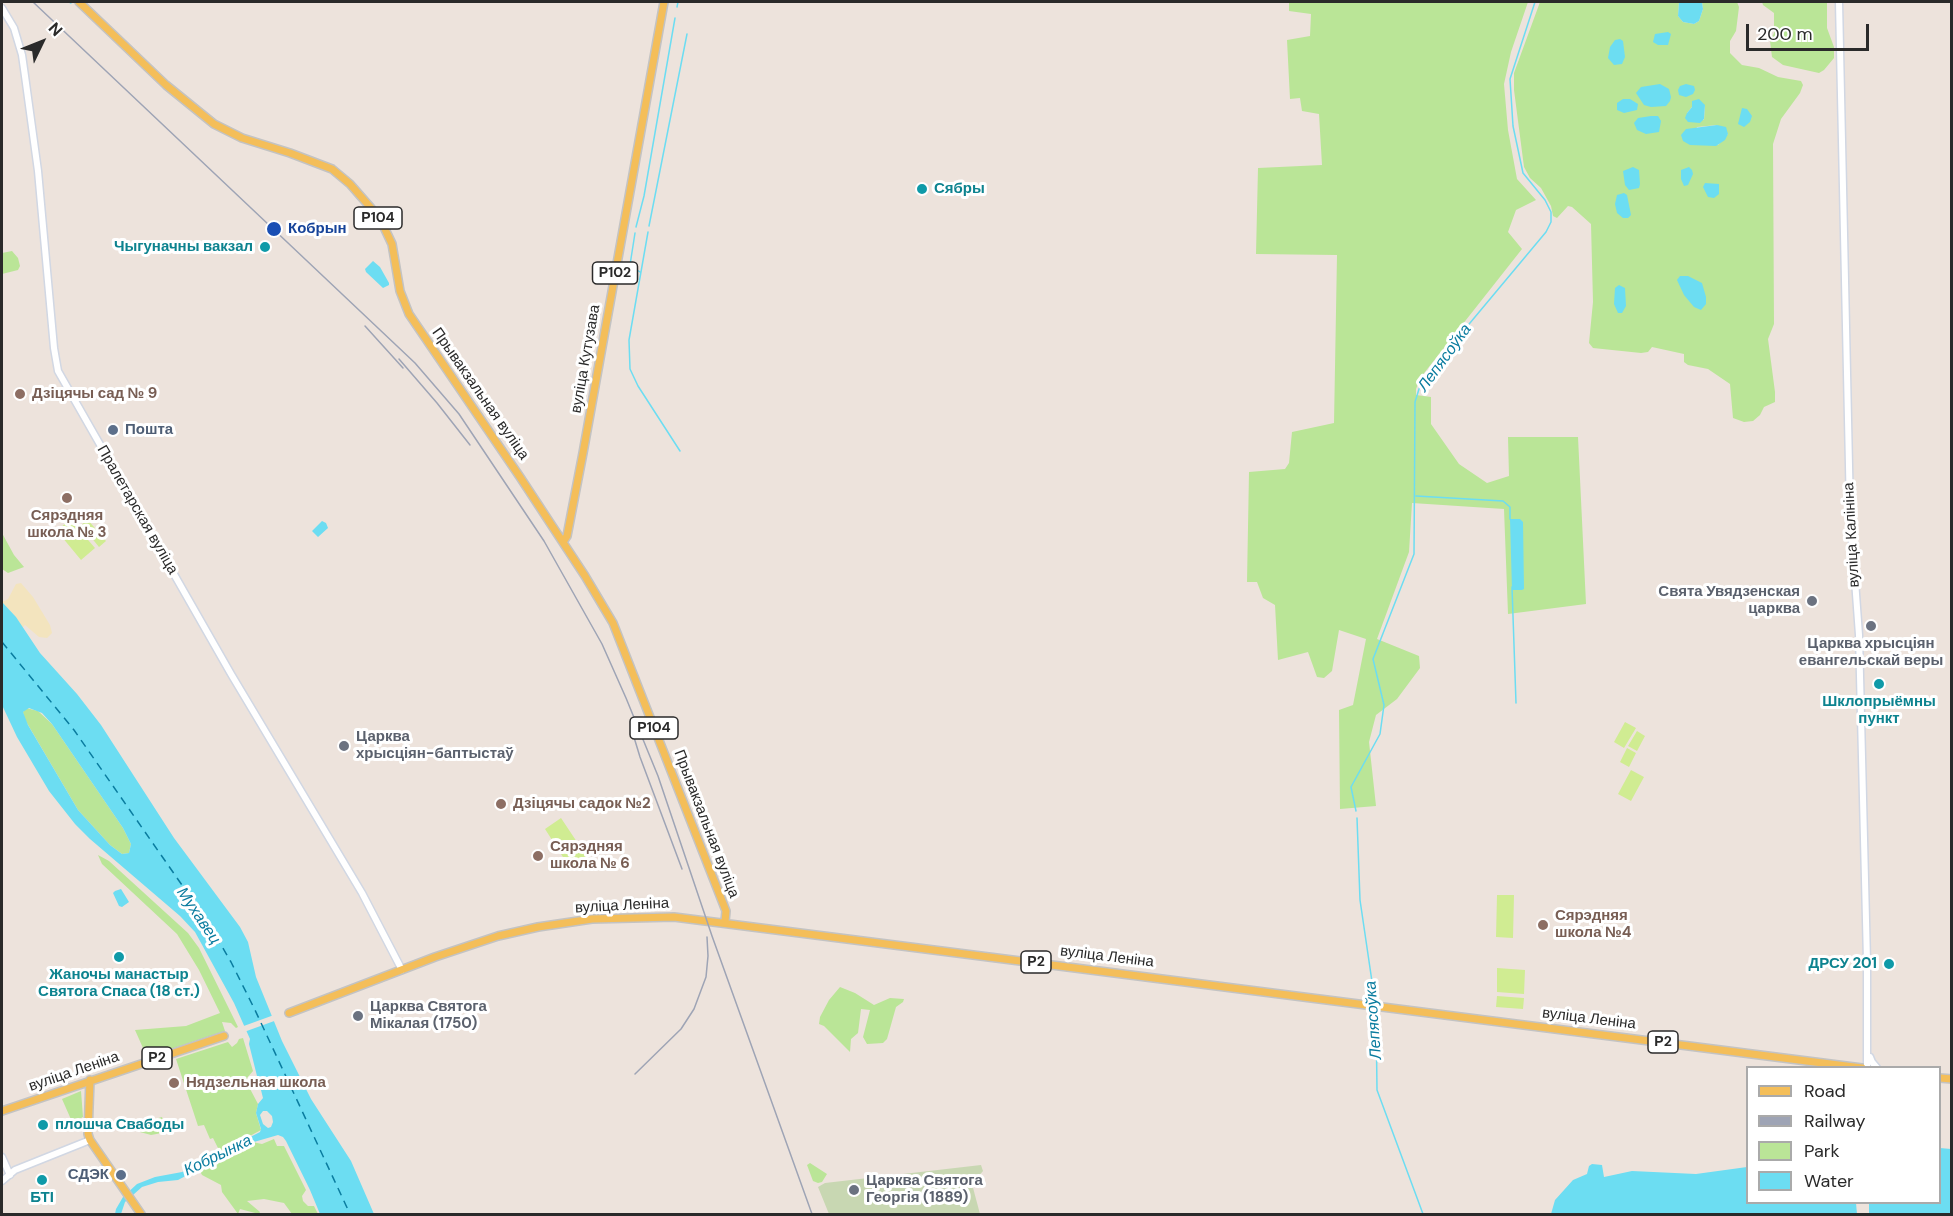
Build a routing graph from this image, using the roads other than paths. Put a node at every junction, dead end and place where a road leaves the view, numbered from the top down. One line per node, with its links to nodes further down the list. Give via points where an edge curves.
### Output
1 (79, 2): 5 (main road, Прывакзальная вуліца / Р104, via 166,85 214,124 242,138 323,164 358,191 389,235 400,291 409,314)
2 (664, 2): 5 (main road, вуліца Кутузава / Р102, via 581,463)
3 (1839, 2): 10 (main road, вуліца Калініна, via 1850,512 1859,635)
4 (2, 8): 7 (main road, Пралетарская вуліца, via 16,33 25,76 58,371 362,893)
5 (563, 542): 6 (main road, Прывакзальная вуліца / Р104, via 613,623 726,911)
6 (725, 922): 7 (main road, вуліца Леніна / Р2, via 674,917 557,924 498,936); 11 (main road, вуліца Леніна / Р2)
7 (402, 970): 8 (main road, вуліца Леніна / Р2)
8 (290, 1013)
9 (224, 1036): 14 (main road, вуліца Леніна / Р2)
10 (1868, 1051): 11 (main road, via 1865,1061); 12 (main road, вуліца Калініна); 13 (main road)
11 (1853, 1066)
12 (1868, 1066)
13 (1875, 1066)
14 (90, 1080): 15 (main road, вуліца Леніна / Р2); 16 (main road)
15 (2, 1111)
16 (90, 1140): 18 (main road); 20 (main road)
17 (2, 1157): 18 (main road)
18 (10, 1174): 19 (main road)
19 (2, 1181)
20 (141, 1215)

